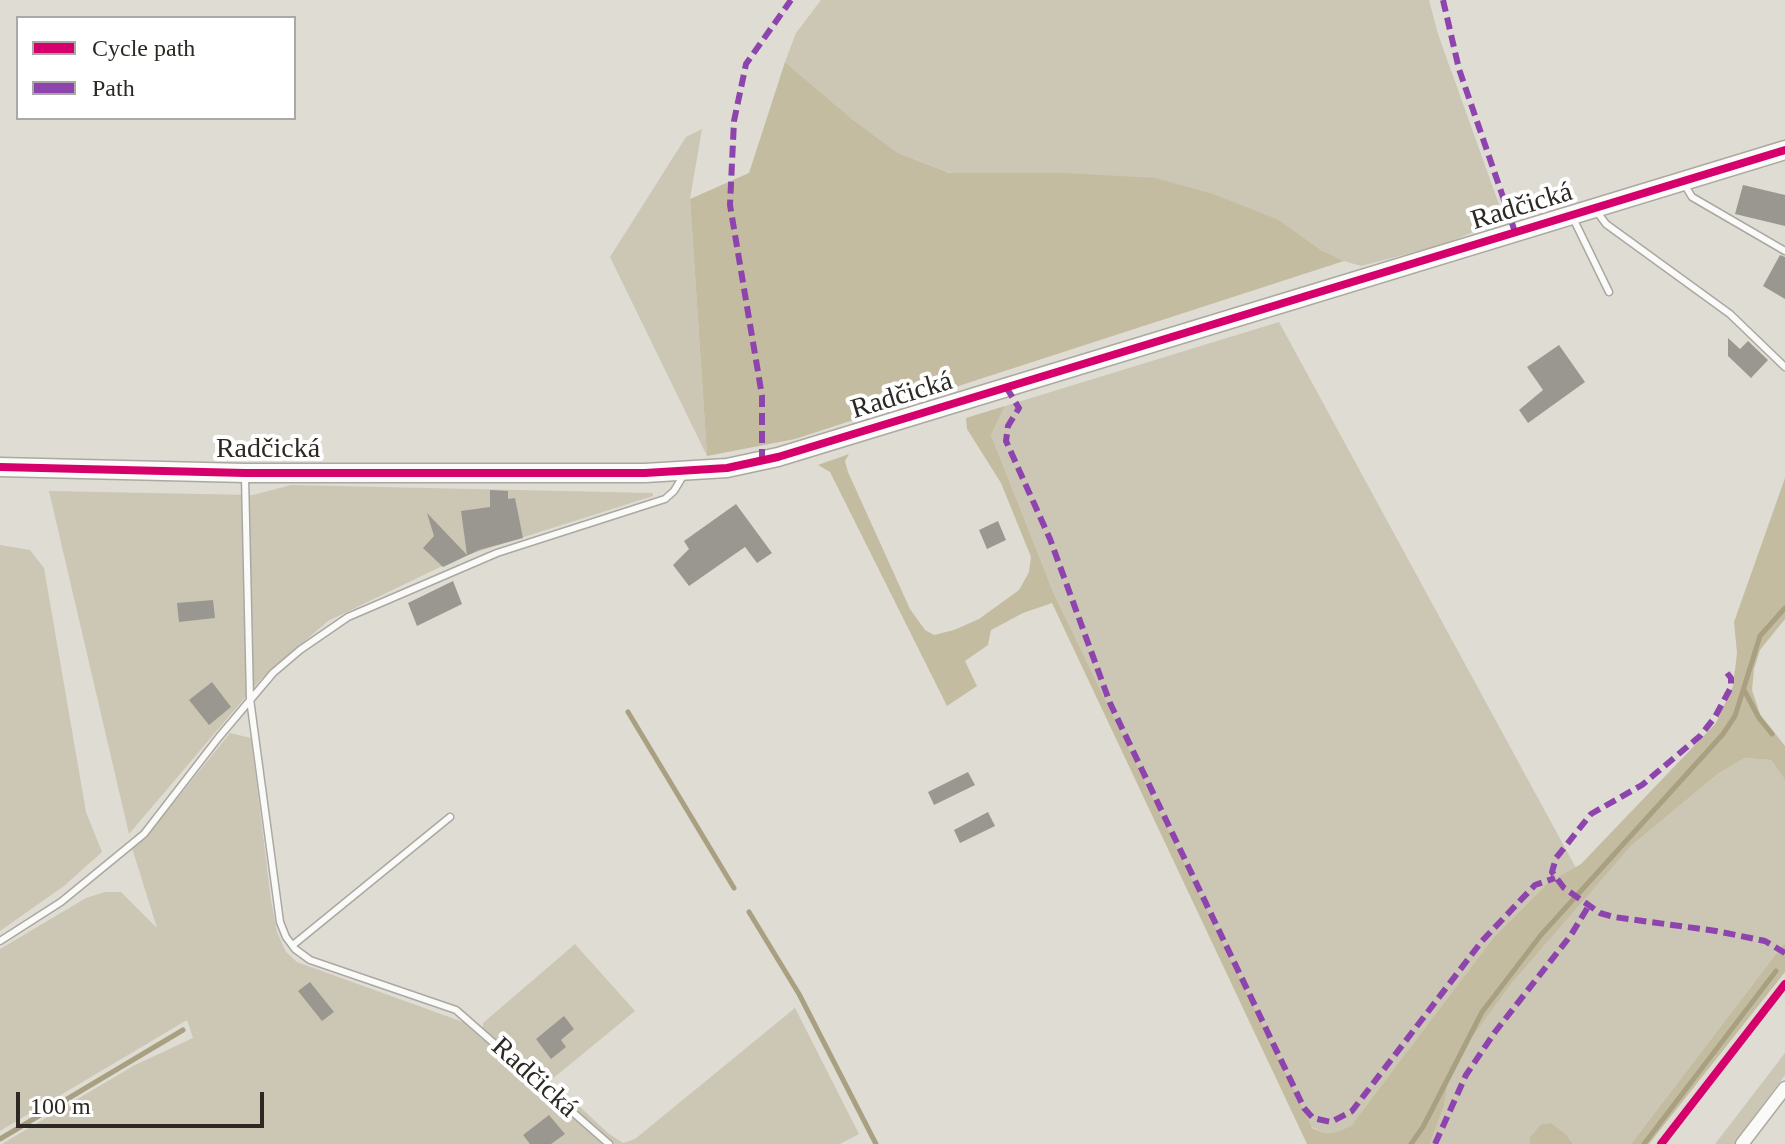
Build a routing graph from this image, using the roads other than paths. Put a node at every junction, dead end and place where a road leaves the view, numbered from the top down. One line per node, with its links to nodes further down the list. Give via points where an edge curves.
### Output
1 (1785, 150): 2 (street, Radčická)
2 (1682, 181): 3 (street, Radčická); 5 (lane, via 1692,197)
3 (1594, 208): 4 (street, Radčická); 7 (lane, via 1606,224 1730,314)
4 (1571, 215): 6 (lane); 10 (street, Radčická, via 778,457)
5 (1785, 251)
6 (1609, 292)
7 (1785, 367)
8 (0, 467): 9 (street, Radčická)
9 (245, 473): 10 (street, Radčická); 11 (lane, Radčická)
10 (684, 473): 11 (lane, via 665,499 497,553 348,617 300,650)
11 (250, 699): 13 (lane, via 144,834 61,902); 14 (lane, Radčická, via 280,922)
12 (450, 817): 14 (lane)
13 (0, 941)
14 (293, 945): 16 (lane, Radčická, via 310,960 456,1010)
15 (1785, 1088): 17 (street)
16 (609, 1144)
17 (1742, 1144)

